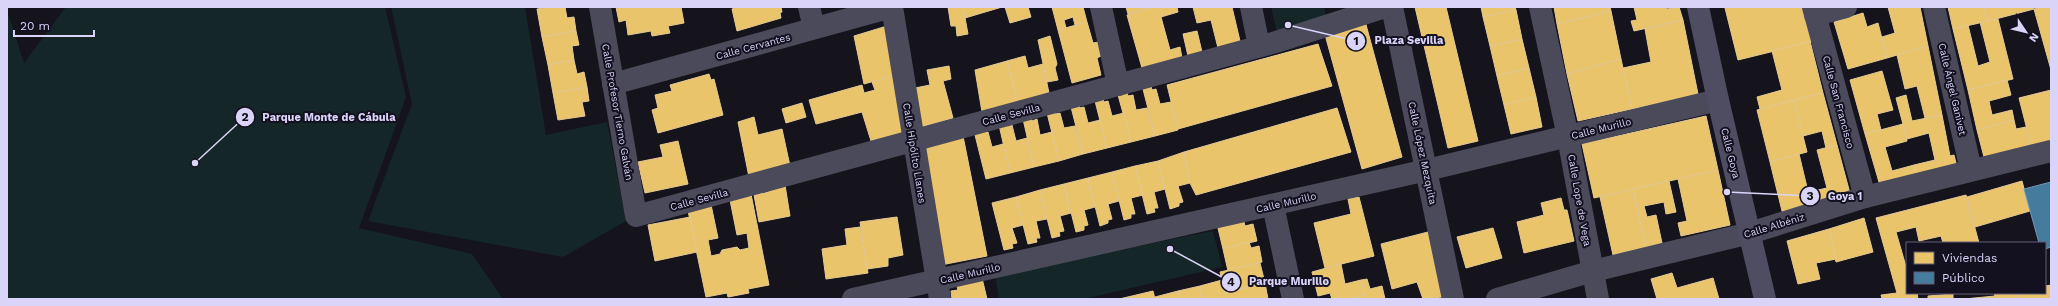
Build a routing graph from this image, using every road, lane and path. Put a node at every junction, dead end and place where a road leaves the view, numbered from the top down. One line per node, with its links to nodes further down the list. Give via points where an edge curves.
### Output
1 (600, 7): 15 (street, Calle Profesor Tierno Galván)
2 (809, 7): 13 (street)
3 (892, 7): 13 (street, Calle Cervantes); 19 (street, Calle Hipólito Llanes)
4 (1101, 7): 16 (street)
5 (1251, 7): 14 (street)
6 (1385, 7): 14 (street, Calle Sevilla)
7 (1392, 7): 21 (street, Calle López Mezquita)
8 (1540, 7): 18 (street, Calle Lope de Vega)
9 (1698, 7): 17 (street, Calle Goya)
10 (1846, 7): 12 (street)
11 (1934, 7): 22 (street, Calle Ángel Ganivet)
12 (1814, 11): 23 (street, Calle San Francisco)
13 (814, 28): 15 (street, Calle Cervantes)
14 (1260, 46): 16 (street, Calle Sevilla)
15 (614, 84): 25 (street, Calle Profesor Tierno Galván)
16 (1118, 85): 19 (street, Calle Sevilla)
17 (1718, 100): 18 (street, Calle Murillo); 26 (street, Calle Goya)
18 (1568, 137): 21 (street, Calle Murillo); 27 (street, Calle Lope de Vega)
19 (912, 140): 25 (street, Calle Sevilla); 28 (street, Calle Hipólito Llanes)
20 (2051, 151): 22 (street, Calle Albéniz)
21 (1427, 170): 24 (street, Calle Murillo); 31 (street, Calle López Mezquita)
22 (1971, 170): 23 (street, Calle Albéniz)
23 (1865, 197): 26 (street, Calle Albéniz)
24 (1273, 205): 28 (street, Calle Murillo); 30 (street)
25 (636, 216)
26 (1750, 233): 27 (street, Calle Albéniz); 34 (street, Calle Goya)
27 (1593, 271): 32 (street, Calle Albéniz); 33 (street, Calle Lope de Vega)
28 (938, 290): 29 (street, Calle Murillo)
29 (853, 299)
30 (1292, 299)
31 (1453, 299)
32 (1497, 299)
33 (1598, 299)
34 (1765, 299)

